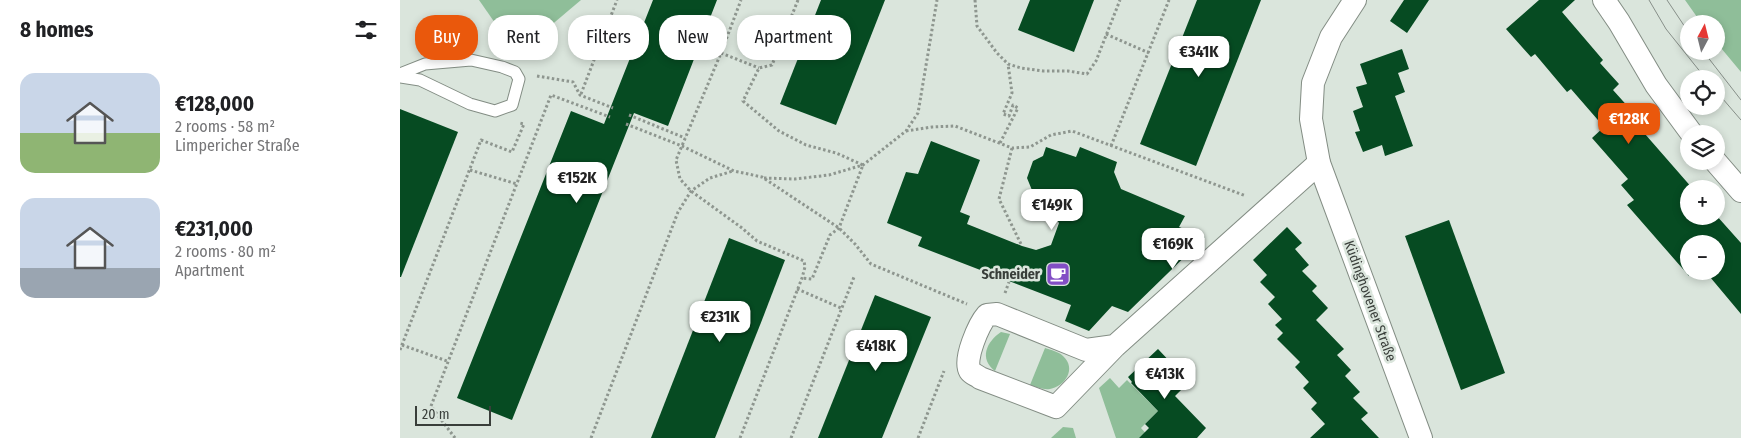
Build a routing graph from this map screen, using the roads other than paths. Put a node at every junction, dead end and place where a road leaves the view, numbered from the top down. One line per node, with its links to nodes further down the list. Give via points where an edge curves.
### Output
1 (1355, 0): 5 (street, Küdinghovener Straße, via 1331,37 1313,82 1311,119)
2 (1604, 0): 4 (street, via 1656,85)
3 (400, 76): 3 (lane, via 425,64 471,60 515,72 518,79 512,105 495,111 470,104 420,80)
4 (1685, 125)
5 (1319, 164): 8 (street); 9 (street, Küdinghovener Straße)
6 (1723, 170): 7 (street)
7 (1741, 190)
8 (1116, 346): 8 (street, via 1056,407 980,378 970,371 968,360 981,322 987,315 997,314 1086,350)
9 (1421, 438)

